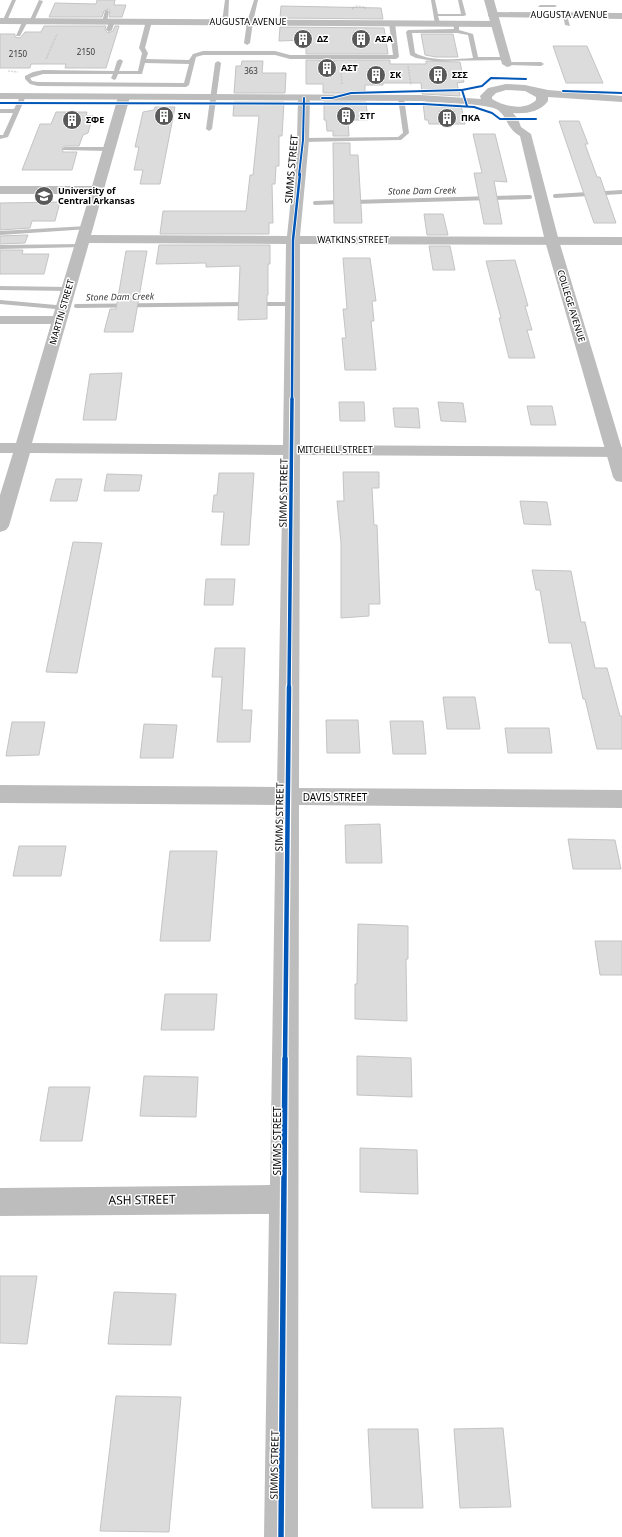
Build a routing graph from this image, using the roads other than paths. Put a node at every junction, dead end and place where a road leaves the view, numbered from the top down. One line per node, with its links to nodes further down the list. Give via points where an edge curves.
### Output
1 (14, 0): 14 (lane)
2 (227, 0): 17 (lane)
3 (256, 0): 18 (lane)
4 (433, 0): 12 (lane)
5 (460, 0): 12 (lane, via 464,16)
6 (489, 0): 13 (street)
7 (41, 1): 15 (lane)
8 (540, 6): 9 (lane)
9 (553, 9): 11 (street, AUGUSTA AVENUE, via 567,20); 13 (street, AUGUSTA AVENUE)
10 (107, 11): 20 (lane)
11 (622, 16)
12 (437, 19): 21 (street, AUGUSTA AVENUE); 22 (street, AUGUSTA AVENUE)
13 (494, 19): 22 (street, AUGUSTA AVENUE); 28 (street)
14 (2, 21): 15 (street, AUGUSTA AVENUE)
15 (28, 21): 20 (street, AUGUSTA AVENUE); 23 (lane)
16 (149, 21): 17 (street, AUGUSTA AVENUE); 20 (street, AUGUSTA AVENUE); 27 (lane, via 142,48 145,54)
17 (225, 22): 18 (street, AUGUSTA AVENUE)
18 (250, 22): 19 (street, AUGUSTA AVENUE); 24 (lane)
19 (392, 23): 21 (street, AUGUSTA AVENUE); 29 (lane, via 396,57 290,57 275,53 203,53 195,55)
20 (108, 24)
21 (410, 27): 22 (lane); 25 (lane, via 408,32 412,54 416,57)
22 (456, 27): 25 (lane, via 470,34)
23 (18, 35)
24 (247, 43)
25 (476, 59): 28 (lane)
26 (120, 61): 33 (lane)
27 (143, 61): 29 (lane); 33 (lane, via 140,73)
28 (506, 61): 31 (lane); 37 (street, via 502,67 503,82); 38 (street, via 514,67 521,82)
29 (191, 62): 36 (lane, via 186,85)
30 (218, 62): 43 (lane)
31 (541, 64)
32 (60, 72): 33 (lane); 34 (lane, via 31,74 27,80); 35 (lane)
33 (116, 72): 36 (lane)
34 (34, 84): 35 (lane); 41 (lane)
35 (54, 84): 36 (lane)
36 (112, 85)
37 (492, 90): 38 (street, via 511,87); 39 (street); 48 (street, via 486,98)
38 (532, 90): 46 (street, via 556,95); 49 (street, via 543,99)
39 (417, 95): 45 (street); 48 (street, via 443,101 476,102)
40 (0, 96): 41 (street)
41 (26, 96): 42 (street); 51 (lane)
42 (124, 97): 43 (street); 57 (street, MARTIN STREET)
43 (214, 97): 44 (street); 52 (lane)
44 (304, 98): 45 (street); 55 (street, SIMMS STREET)
45 (401, 98): 55 (lane, via 406,133 399,139)
46 (605, 99): 47 (street); 49 (street)
47 (622, 99)
48 (498, 107): 49 (street, via 520,110); 53 (street, COLLEGE AVENUE, via 512,119 516,129)
49 (535, 107): 53 (street, COLLEGE AVENUE, via 527,119 531,129)
50 (0, 111): 51 (lane)
51 (16, 111): 54 (lane, via 5,137)
52 (209, 129)
53 (525, 134): 63 (street, COLLEGE AVENUE)
54 (0, 137)
55 (303, 140): 62 (street, SIMMS STREET)
56 (65, 149): 57 (lane)
57 (108, 149): 59 (street, MARTIN STREET)
58 (0, 190): 59 (street)
59 (97, 190): 61 (street, MARTIN STREET)
60 (0, 233): 61 (lane, via 56,229)
61 (84, 238): 62 (street, WATKINS STREET); 65 (lane); 67 (street, MARTIN STREET)
62 (293, 240): 63 (street, WATKINS STREET); 72 (street, SIMMS STREET)
63 (552, 241): 64 (street, WATKINS STREET); 73 (street, COLLEGE AVENUE)
64 (622, 241)
65 (0, 246)
66 (0, 288): 67 (lane)
67 (69, 289): 69 (street, MARTIN STREET)
68 (0, 320): 69 (street)
69 (60, 320): 71 (street, MARTIN STREET)
70 (0, 448): 71 (street, MITCHELL STREET)
71 (22, 448): 72 (street, MITCHELL STREET); 75 (street, MARTIN STREET)
72 (291, 450): 73 (street, MITCHELL STREET); 77 (street, SIMMS STREET)
73 (618, 452): 74 (street, COLLEGE AVENUE)
74 (622, 477)
75 (0, 526)
76 (0, 794): 77 (street, DAVIS STREET)
77 (288, 797): 78 (street, DAVIS STREET); 79 (street, SIMMS STREET)
78 (622, 799)
79 (284, 1199): 80 (street, ASH STREET); 81 (street, SIMMS STREET)
80 (0, 1202)
81 (281, 1537)

